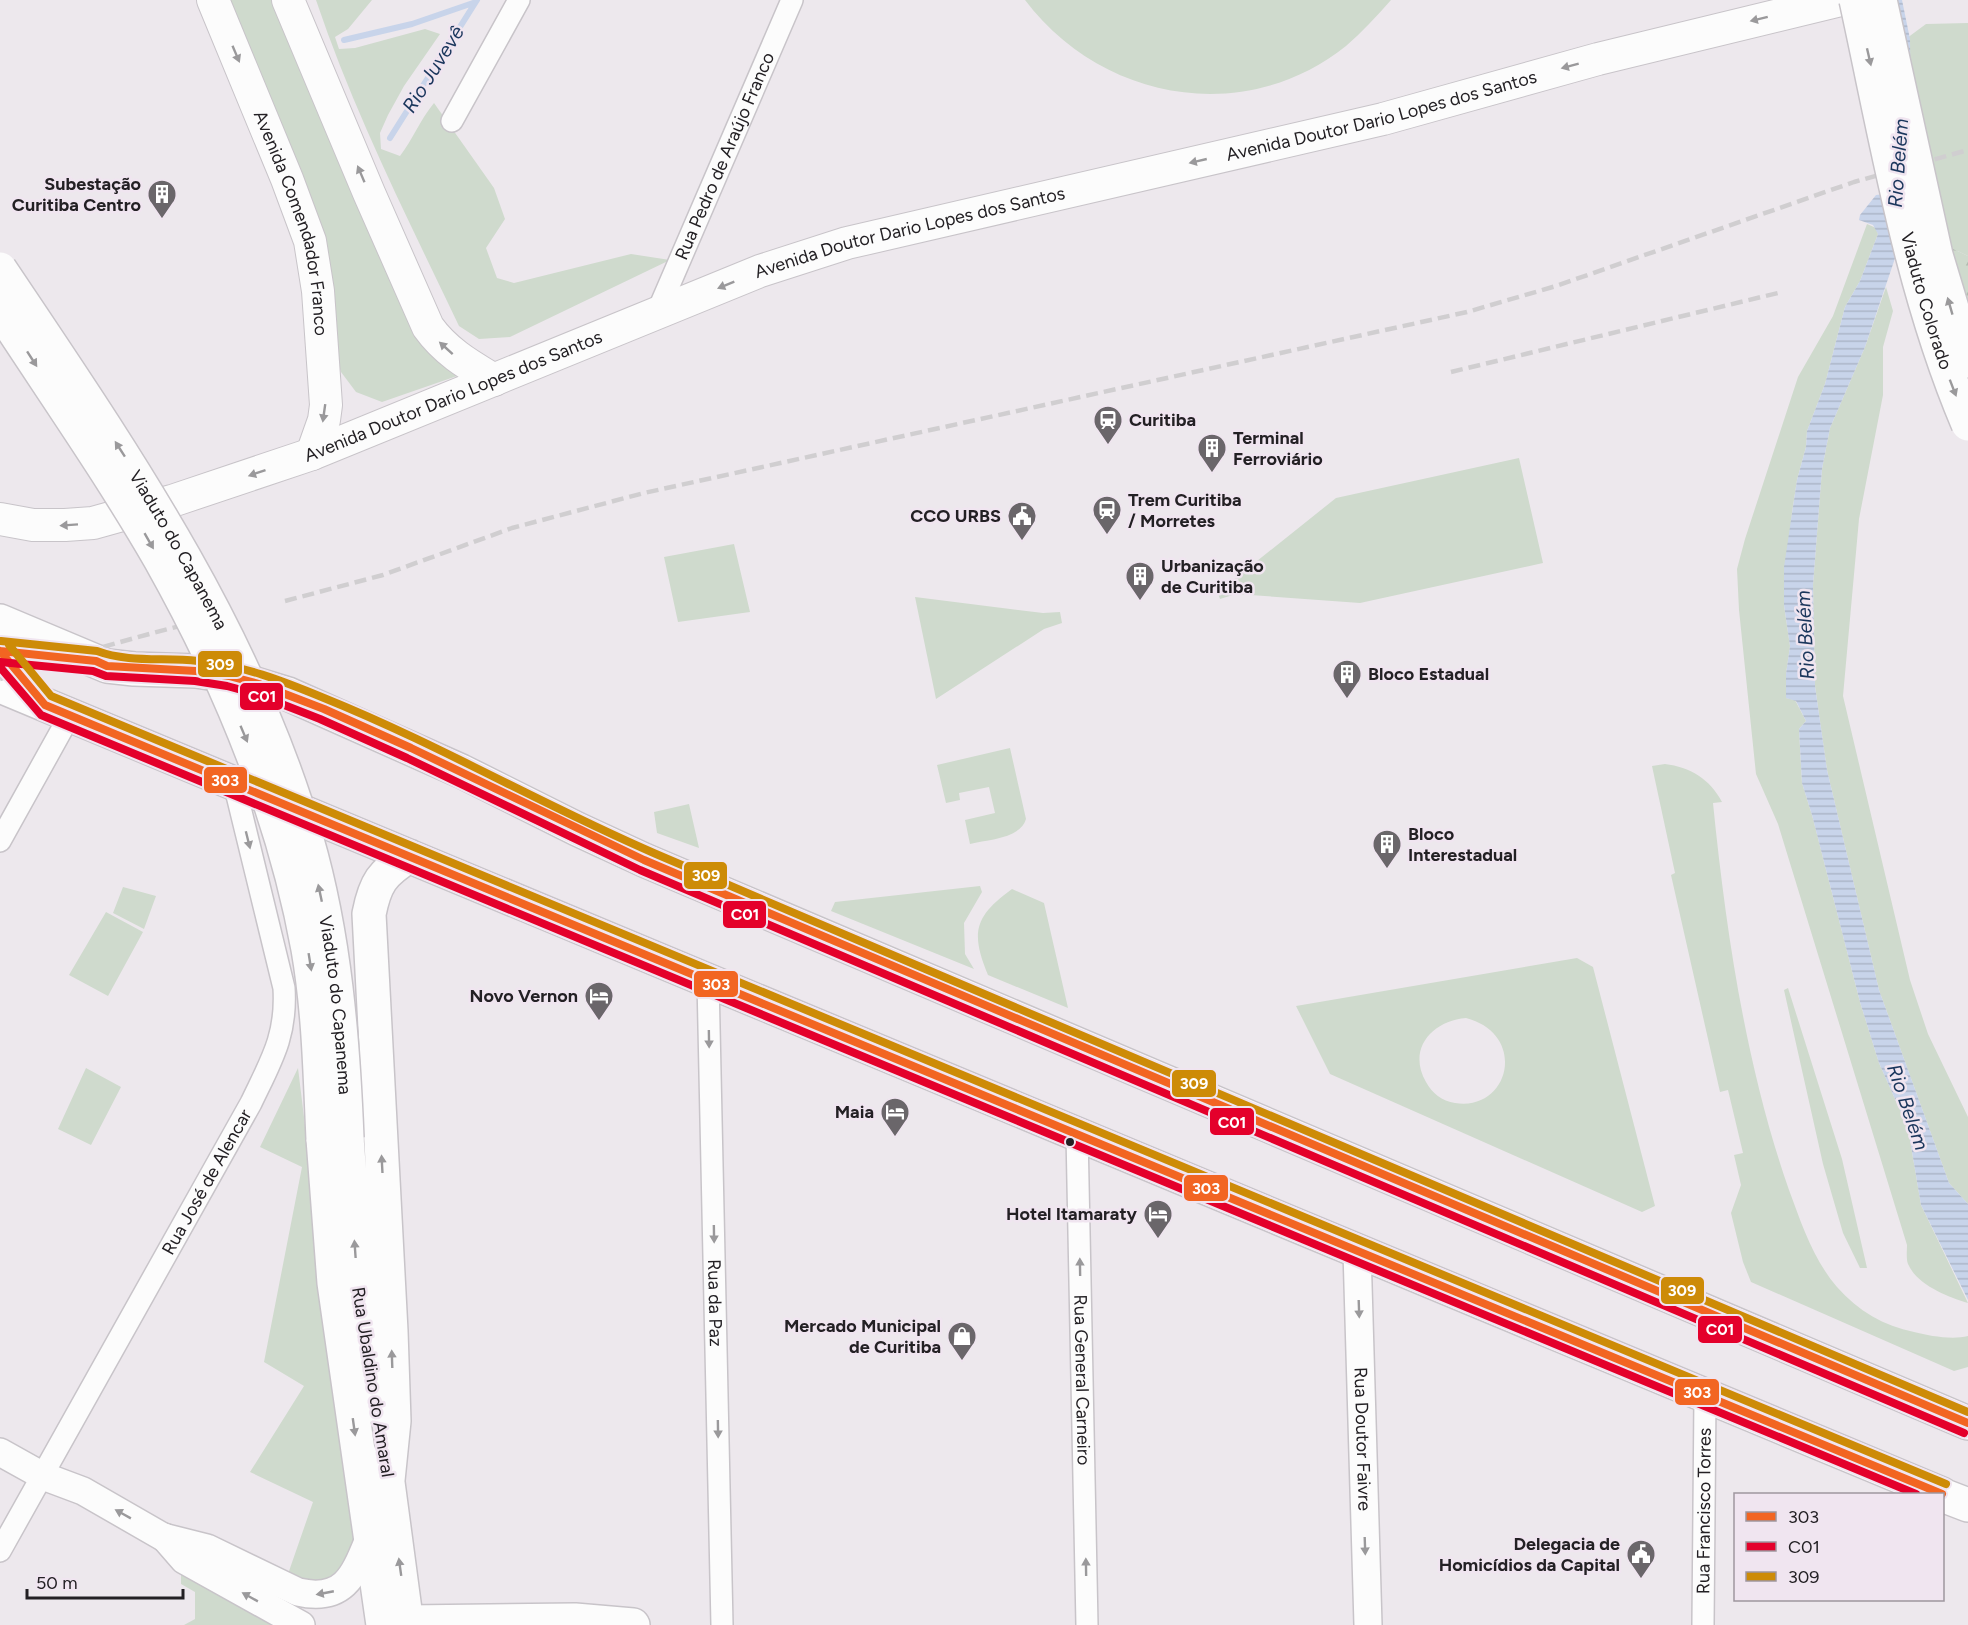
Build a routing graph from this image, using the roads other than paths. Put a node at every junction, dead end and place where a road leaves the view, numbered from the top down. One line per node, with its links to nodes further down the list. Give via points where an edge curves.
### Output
1 (213, 0): 15 (main road, Avenida Comendador Franco, one-way to 15, via 310,241 318,291 326,405)
2 (288, 0): 13 (main road, one-way to 2, via 451,354 428,327)
3 (519, 0): 8 (street)
4 (792, 0): 11 (street, Rua Pedro de Araújo Franco)
5 (1856, 0): 14 (main road, Viaduto Colorado, one-way to 14, bridge, via 1918,281 1932,331)
6 (1880, 0): 12 (main road, Viaduto Colorado, one-way to 6, bridge, via 1936,255)
7 (1829, 3): 11 (main road, Avenida Doutor Dario Lopes dos Santos, one-way to 11, via 1598,58 1383,119 847,243 760,271)
8 (452, 121)
9 (0, 269): 25 (main road, Viaduto do Capanema, one-way to 9, bridge, via 340,1018 325,919 308,842 272,737 209,603 155,505)
10 (0, 310): 25 (main road, Viaduto do Capanema, one-way to 25, bridge, via 160,561 221,680 256,763 286,855 308,948)
11 (657, 313): 13 (main road, Avenida Doutor Dario Lopes dos Santos)
12 (1968, 361)
13 (494, 380): 15 (main road, Avenida Doutor Dario Lopes dos Santos)
14 (1968, 424)
15 (312, 454): 16 (main road, Avenida Doutor Dario Lopes dos Santos, one-way to 16, via 172,501 93,522 33,525)
16 (0, 519)
17 (0, 621): 28 (main road, via 107,666 229,676 324,709 644,860)
18 (5, 692): 19 (main road)
19 (70, 715): 20 (main road); 21 (street)
20 (234, 783): 22 (main road); 31 (street, Rua José de Alencar, one-way to 31, via 284,988 284,1018 277,1048 252,1103)
21 (0, 841)
22 (409, 856): 23 (main road); 30 (main road, one-way to 22, via 394,1421 369,914 380,879)
23 (708, 981): 24 (main road); 41 (street, Rua da Paz, one-way to 41)
24 (1077, 1134): 26 (main road); 42 (street, Rua General Carneiro, one-way to 24)
25 (335, 1139): 30 (main road, Rua Ubaldino do Amaral, one-way to 25); 35 (main road, Rua Ubaldino do Amaral, one-way to 35, via 335,1294)
26 (1356, 1251): 27 (main road); 43 (street, Rua Doutor Faivre, one-way to 43)
27 (1705, 1396): 32 (main road); 44 (street, Rua Francisco Torres)
28 (1966, 1421)
29 (0, 1452): 31 (street)
30 (388, 1480): 38 (main road, Rua Ubaldino do Amaral, one-way to 30)
31 (38, 1485): 36 (street, one-way to 31, via 83,1491); 37 (street, Rua José de Alencar)
32 (1937, 1493)
33 (1944, 1496): 34 (main road)
34 (1968, 1505)
35 (371, 1534): 36 (street, one-way to 36, via 347,1583 324,1595 298,1592 207,1548); 38 (main road, Rua Ubaldino do Amaral)
36 (163, 1537): 39 (street, one-way to 36, via 184,1560)
37 (0, 1551)
38 (399, 1624): 40 (main road, via 575,1620)
39 (301, 1625)
40 (633, 1625)
41 (722, 1625)
42 (1087, 1625)
43 (1368, 1625)
44 (1703, 1625)

